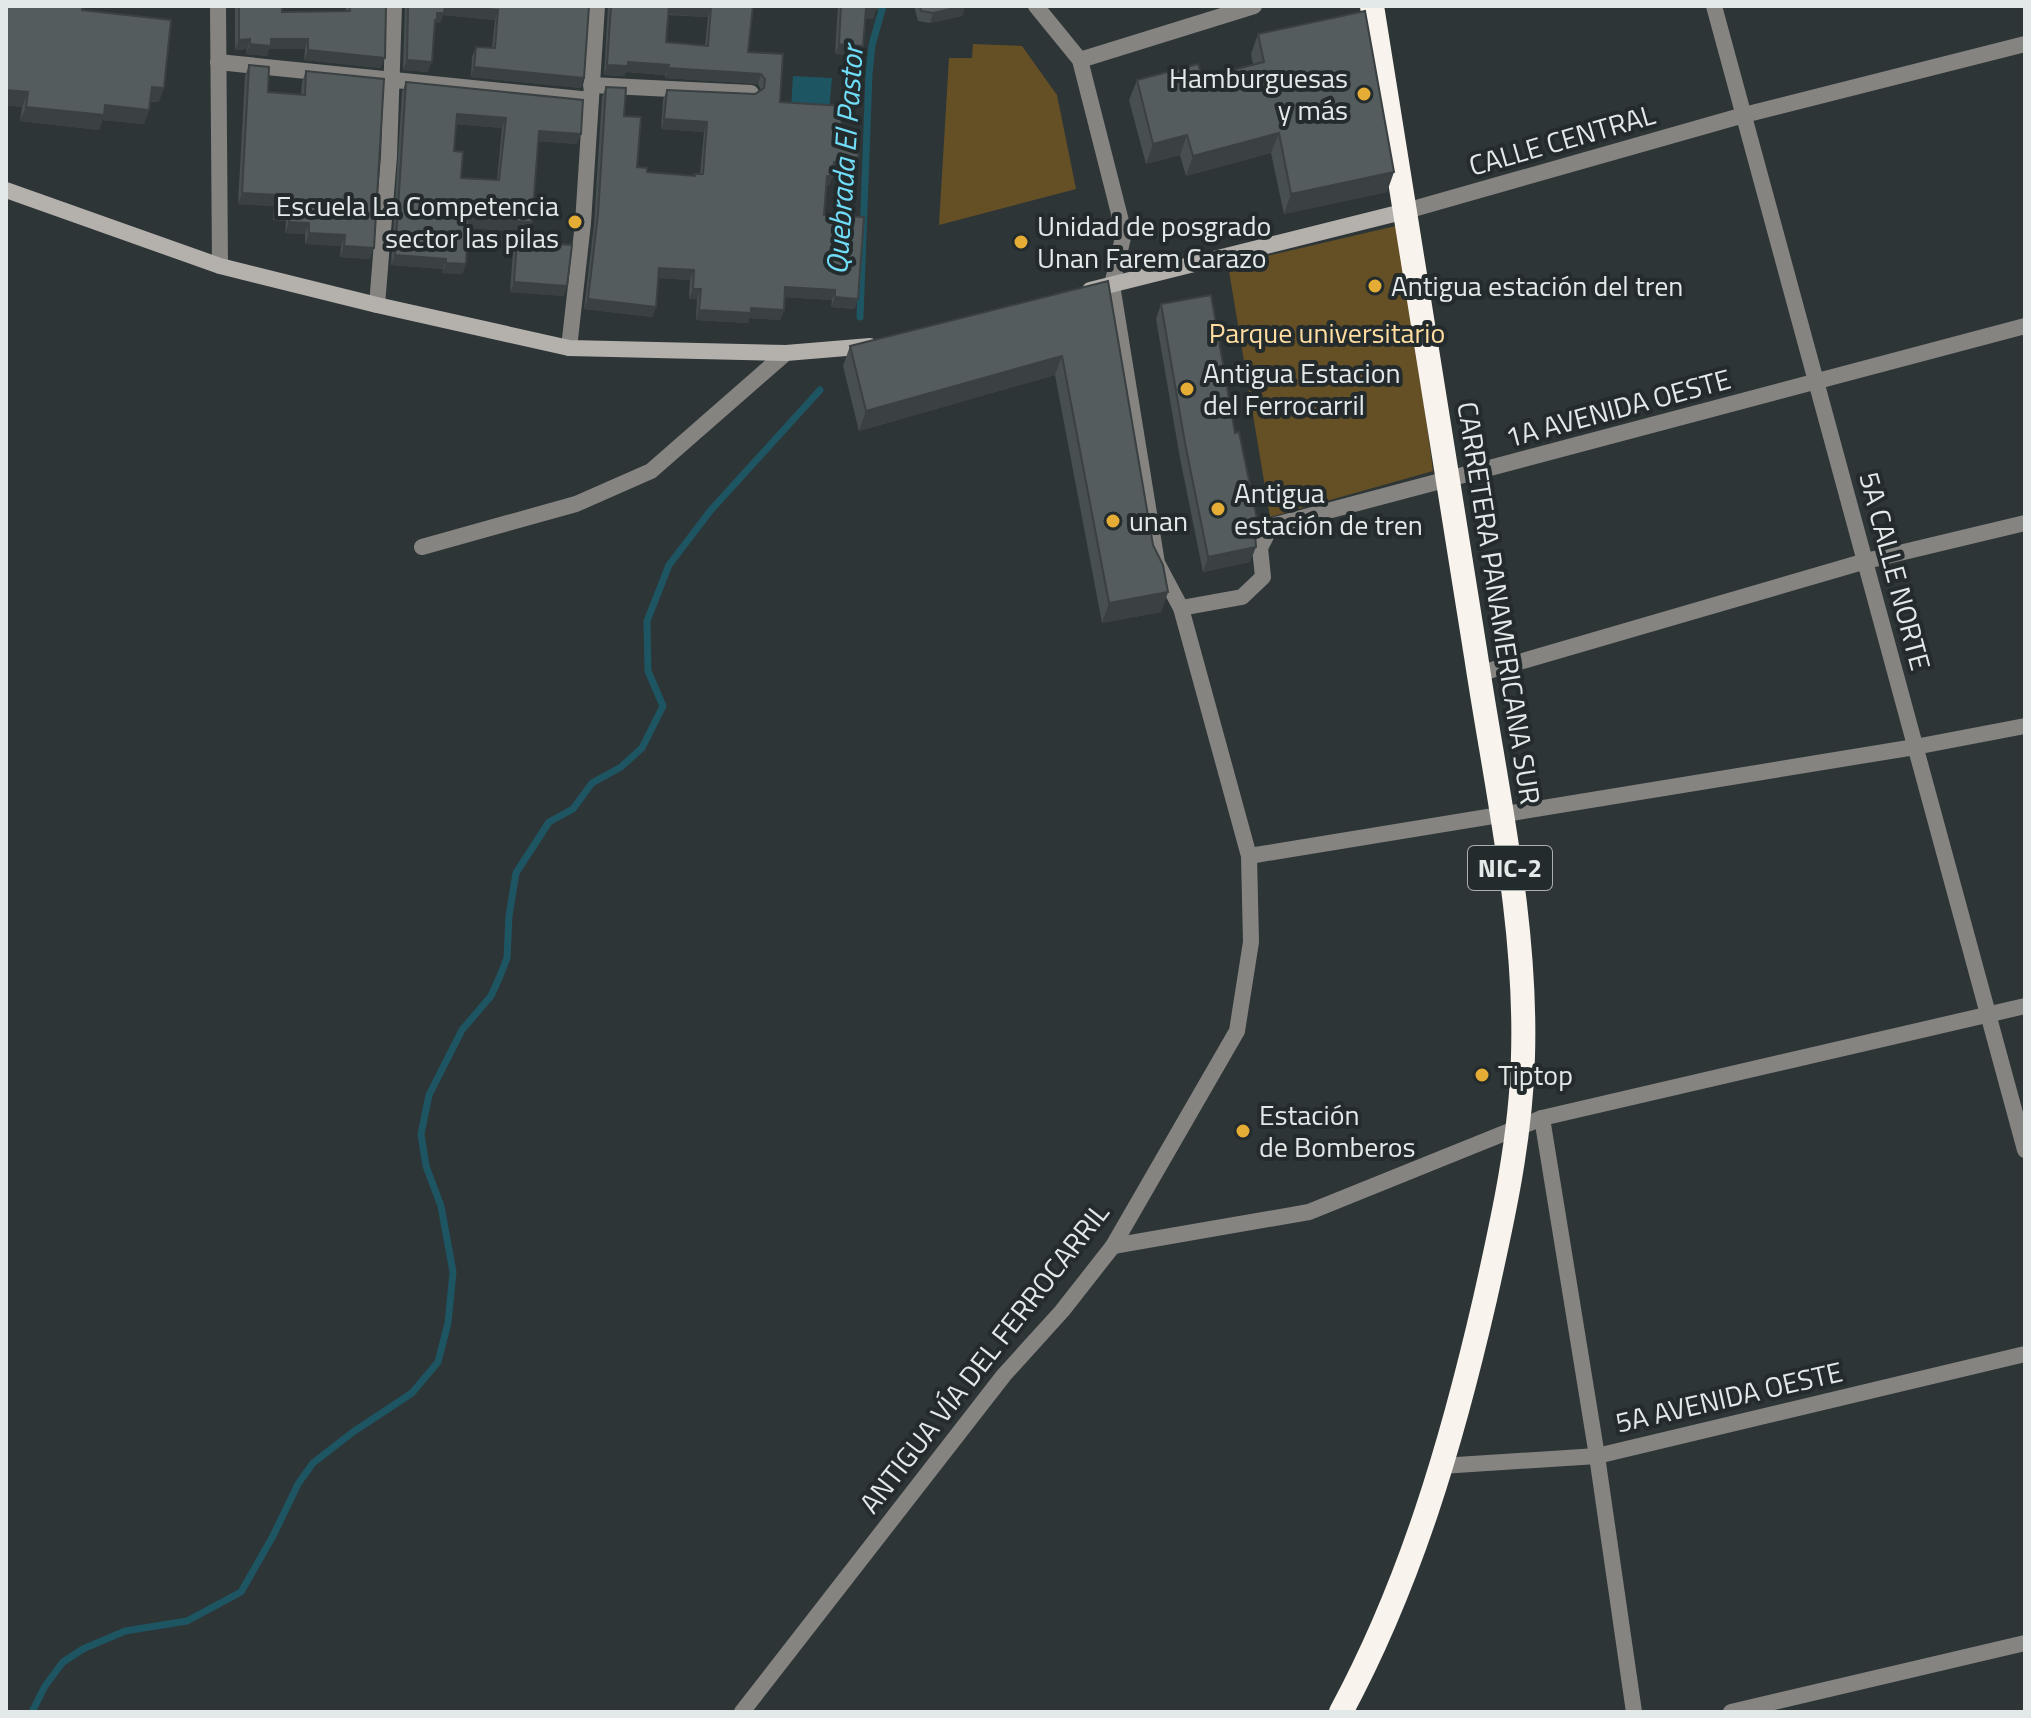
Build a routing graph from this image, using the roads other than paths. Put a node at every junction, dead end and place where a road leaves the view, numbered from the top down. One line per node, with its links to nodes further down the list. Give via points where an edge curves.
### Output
1 (218, 6): 10 (street)
2 (394, 6): 11 (street)
3 (597, 6): 12 (street)
4 (1036, 6): 9 (street, ANTIGUA VÍA DEL FERROCARRIL)
5 (1254, 6): 9 (street)
6 (1372, 6): 16 (highway, CARRETERA PANAMERICANA SUR / NIC-2)
7 (1714, 6): 14 (street, 5A CALLE NORTE)
8 (2025, 44): 14 (street, CALLE CENTRAL)
9 (1080, 60): 18 (street, ANTIGUA VÍA DEL FERROCARRIL, via 1124,233)
10 (218, 62): 11 (street); 17 (street)
11 (394, 78): 12 (street); 20 (street)
12 (591, 92): 13 (street); 23 (street)
13 (751, 93)
14 (1744, 115): 16 (street, CALLE CENTRAL); 25 (street, 5A CALLE NORTE)
15 (6, 190): 17 (main road)
16 (1406, 211): 18 (main road, CALLE CENTRAL); 26 (highway, CARRETERA PANAMERICANA SUR / NIC-2)
17 (220, 266): 20 (main road)
18 (1112, 285): 19 (main road, CALLE CENTRAL); 30 (street, ANTIGUA VÍA DEL FERROCARRIL, via 1157,563)
19 (1067, 296)
20 (377, 305): 23 (main road)
21 (2025, 326): 25 (street, 1A AVENIDA OESTE)
22 (887, 342): 24 (main road)
23 (569, 348): 24 (main road)
24 (786, 353): 28 (street, via 651,471 576,504)
25 (1816, 382): 26 (street, 1A AVENIDA OESTE); 29 (street, 5A CALLE NORTE)
26 (1449, 481): 30 (street, 1A AVENIDA OESTE, via 1271,526 1260,548 1263,577 1242,597); 31 (highway, CARRETERA PANAMERICANA SUR / NIC-2)
27 (2025, 523): 29 (street)
28 (422, 547)
29 (1866, 561): 31 (street); 33 (street, 5A CALLE NORTE)
30 (1181, 608): 35 (street, ANTIGUA VÍA DEL FERROCARRIL)
31 (1478, 674): 34 (highway, CARRETERA PANAMERICANA SUR / NIC-2)
32 (2025, 726): 33 (street)
33 (1915, 747): 34 (street); 37 (street, 5A CALLE NORTE)
34 (1504, 814): 35 (street); 39 (highway, CARRETERA PANAMERICANA SUR / NIC-2, via 1521,971)
35 (1249, 856): 41 (street, ANTIGUA VÍA DEL FERROCARRIL, via 1251,942 1237,1031)
36 (2025, 1006): 37 (street)
37 (1988, 1015): 38 (street); 40 (street, 5A CALLE NORTE)
38 (1542, 1118): 39 (street); 43 (street)
39 (1518, 1127): 41 (street, via 1309,1212); 44 (highway, CARRETERA PANAMERICANA SUR / NIC-2, via 1501,1228)
40 (2025, 1150)
41 (1113, 1246): 46 (street, ANTIGUA VÍA DEL FERROCARRIL, via 994,1386)
42 (2025, 1354): 43 (street, 5A AVENIDA OESTE)
43 (1597, 1456): 44 (street, 5A AVENIDA OESTE); 48 (street)
44 (1441, 1466): 47 (highway, CARRETERA PANAMERICANA SUR / NIC-2, via 1420,1535)
45 (2025, 1643): 49 (street)
46 (742, 1712)
47 (1341, 1712)
48 (1634, 1712)
49 (1731, 1712)

